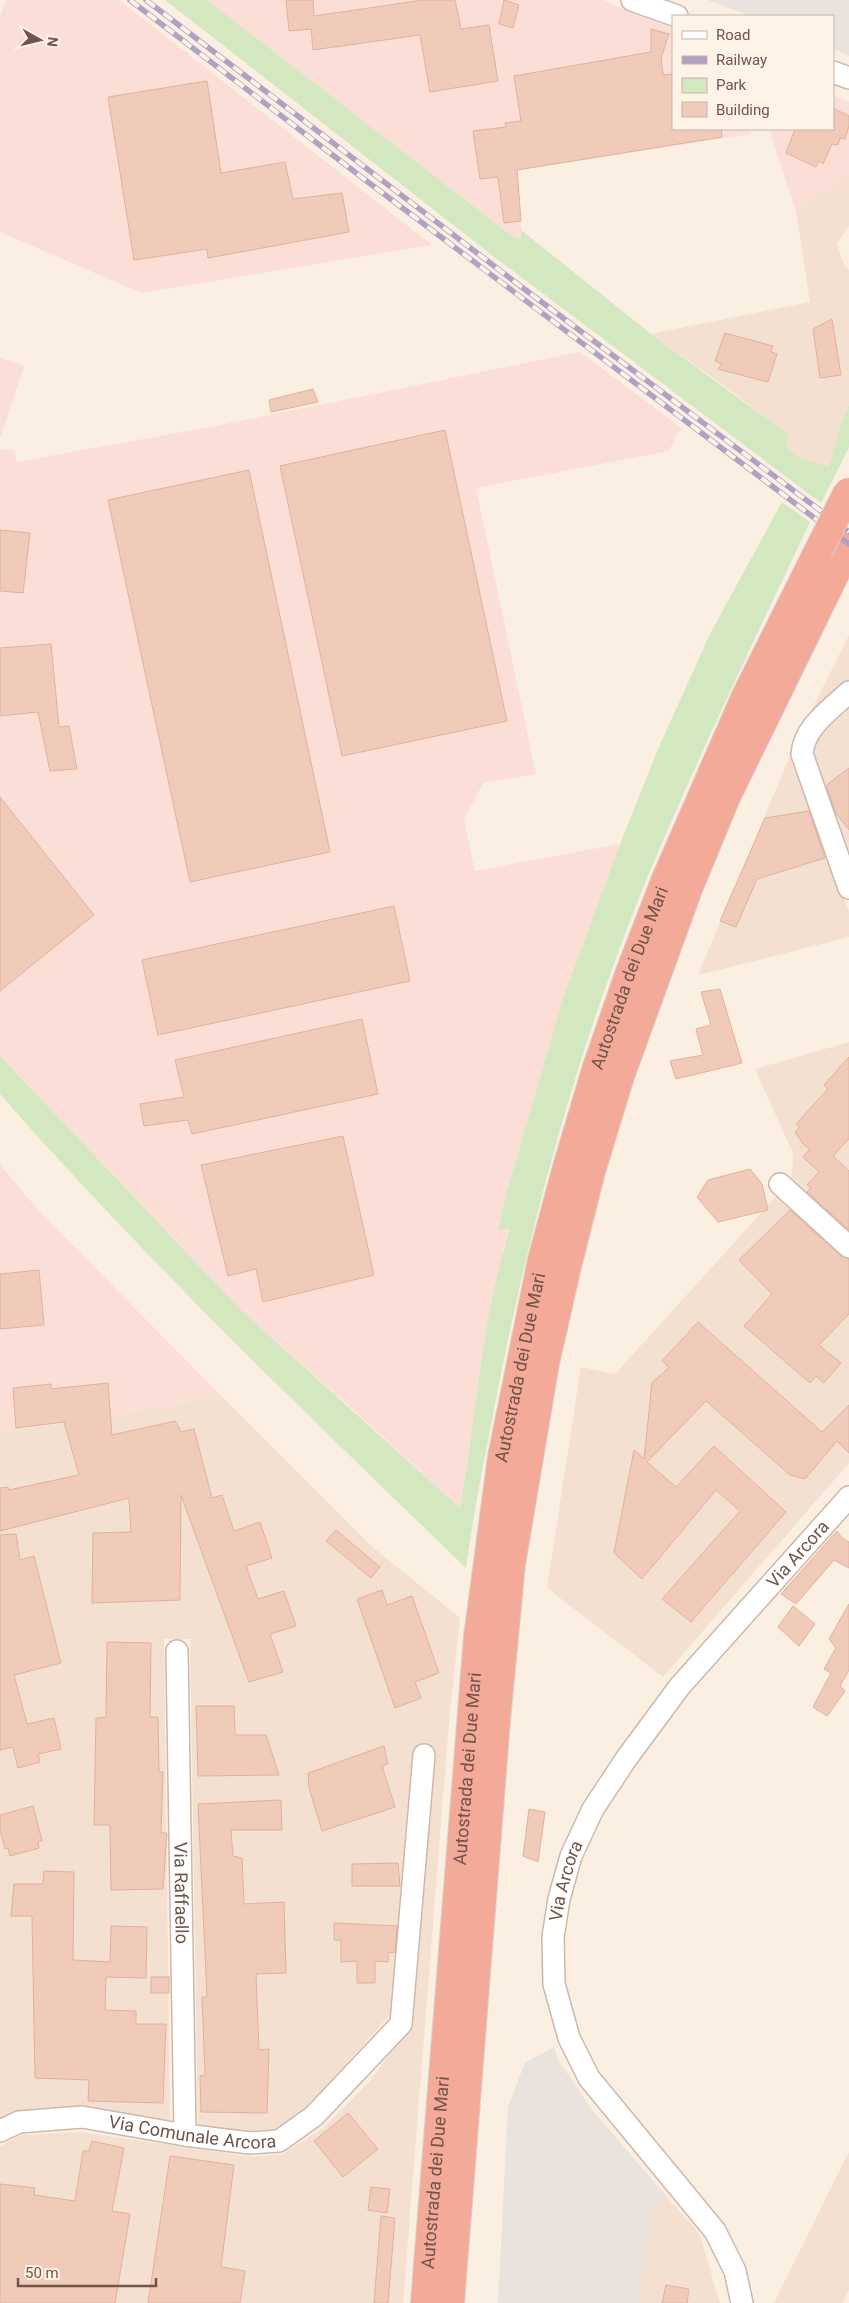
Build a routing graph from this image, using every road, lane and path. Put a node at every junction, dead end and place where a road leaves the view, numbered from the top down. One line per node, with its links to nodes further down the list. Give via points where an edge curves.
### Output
1 (632, 0): 2 (street)
2 (674, 15)
3 (834, 72): 4 (street)
4 (849, 78)
5 (849, 491): 6 (highway, Autostrada dei Due Mari, bridge)
6 (835, 554): 16 (highway, Autostrada dei Due Mari, via 746,696 704,786 630,972 597,1067 542,1260 504,1448 478,1636); 17 (highway, Autostrada dei Due Mari, via 726,797 681,907 620,1076 591,1171 547,1354 511,1564 501,1655)
7 (849, 692): 8 (street, via 808,733 802,754)
8 (849, 888)
9 (780, 1184): 10 (street)
10 (849, 1247)
11 (849, 1497): 18 (street, Via Arcora, via 680,1686 626,1758 593,1809 571,1856 553,1937 554,1984 569,2038 589,2078 715,2231 736,2271)
12 (177, 1651): 15 (street, Via Raffaello)
13 (424, 1755): 15 (street, Via Comunale Arcora, via 400,2024 314,2116 279,2140 250,2142)
14 (0, 2131): 15 (street, Via Comunale Arcora, via 19,2122 82,2117)
15 (185, 2135)
16 (425, 2303)
17 (450, 2303)
18 (742, 2303)

